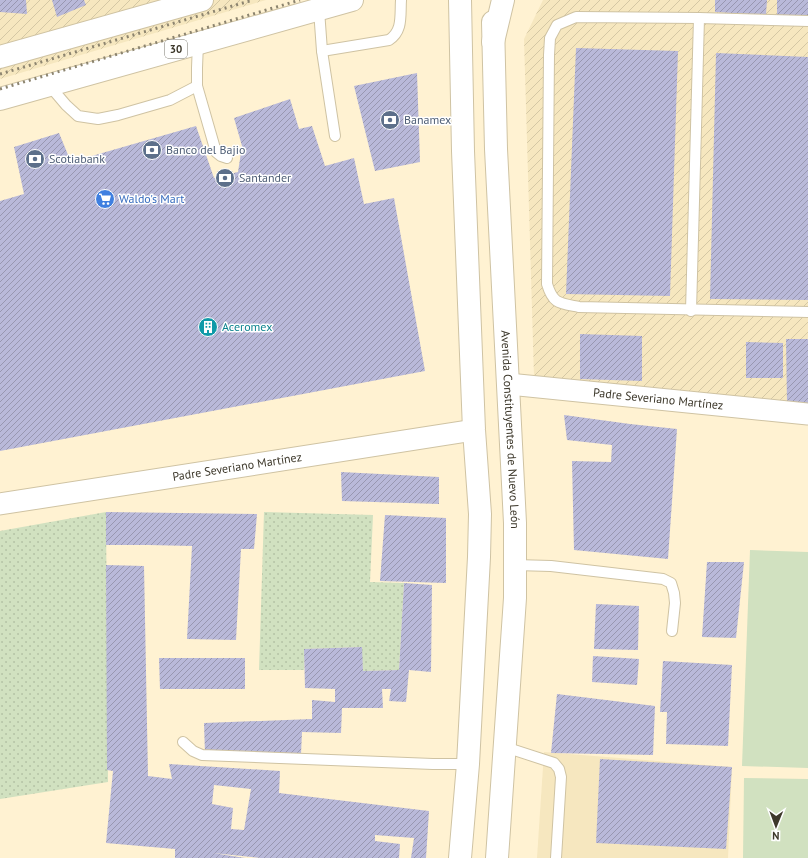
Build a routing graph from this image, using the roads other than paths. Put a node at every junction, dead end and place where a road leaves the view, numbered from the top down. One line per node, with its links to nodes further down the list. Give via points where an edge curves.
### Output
1 (202, 0): 13 (main road, via 155,10)
2 (352, 0): 7 (main road, 30)
3 (401, 0): 12 (lane, via 396,36 389,40)
4 (460, 0): 23 (main road)
5 (492, 0): 10 (main road, Avenida Constituyentes de Nuevo León)
6 (503, 0): 10 (main road)
7 (319, 10): 11 (main road, 30); 12 (lane)
8 (699, 18): 9 (lane); 19 (lane); 19 (lane, via 576,17 557,25 550,38 549,55 547,284 551,296 560,304 579,307)
9 (808, 21)
10 (493, 42): 21 (main road, Avenida Constituyentes de Nuevo León)
11 (198, 43): 14 (main road, 30); 15 (lane)
12 (322, 51): 17 (lane)
13 (0, 57)
14 (49, 85): 15 (lane, via 78,116 98,119 170,100); 16 (main road, 30)
15 (197, 86): 18 (lane, via 216,152)
16 (0, 99)
17 (335, 136)
18 (227, 158)
19 (691, 311): 20 (lane)
20 (808, 312)
21 (508, 384): 22 (street, Padre Severiano Martínez); 25 (main road, Avenida Constituyentes de Nuevo León)
22 (808, 414)
23 (474, 430): 24 (street, Padre Severiano Martínez); 29 (main road, via 480,514)
24 (0, 504)
25 (515, 565): 26 (lane, via 551,566 663,579 671,583 674,593); 28 (main road, Avenida Constituyentes de Nuevo León)
26 (672, 631)
27 (183, 742): 29 (lane, via 192,751 202,755)
28 (505, 747): 31 (main road, Avenida Constituyentes de Nuevo León); 32 (lane, via 554,763 559,769 561,777)
29 (468, 764): 30 (main road)
30 (461, 853)
31 (496, 858)
32 (556, 858)

